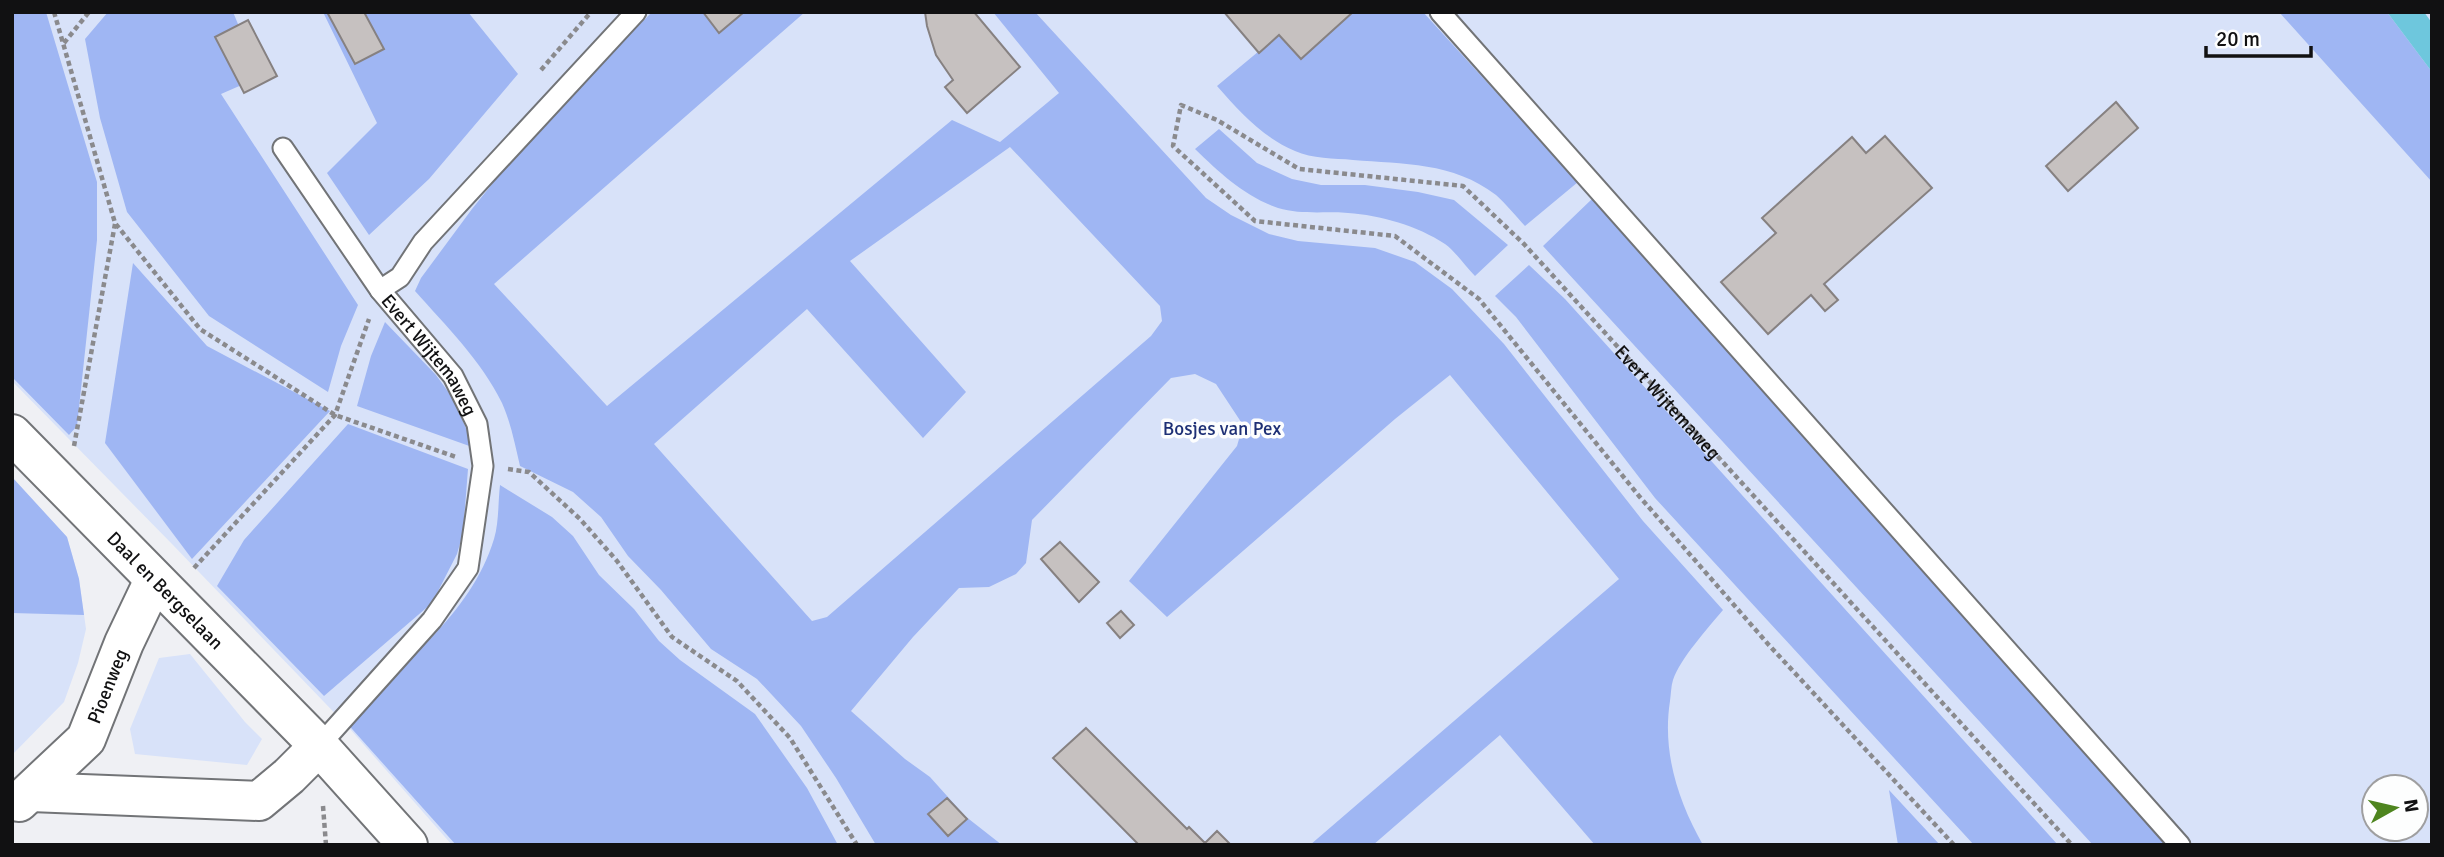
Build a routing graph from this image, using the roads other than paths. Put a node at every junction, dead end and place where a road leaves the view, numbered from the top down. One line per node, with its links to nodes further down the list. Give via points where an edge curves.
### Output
1 (636, 12): 4 (lane, Evert Wijtemaweg, via 422,242 400,277)
2 (1440, 12): 10 (lane)
3 (284, 148): 4 (lane)
4 (380, 290): 7 (lane, Evert Wijtemaweg, via 453,376 477,424 483,466 468,568 432,620)
5 (12, 434): 6 (street, Daal en Bergselaan)
6 (154, 580): 7 (street, Daal en Bergselaan); 8 (street, Pioenweg, via 86,739)
7 (319, 746): 8 (street, via 259,801); 9 (street, Daal en Bergselaan)
8 (21, 800)
9 (408, 845)
10 (2180, 845)

